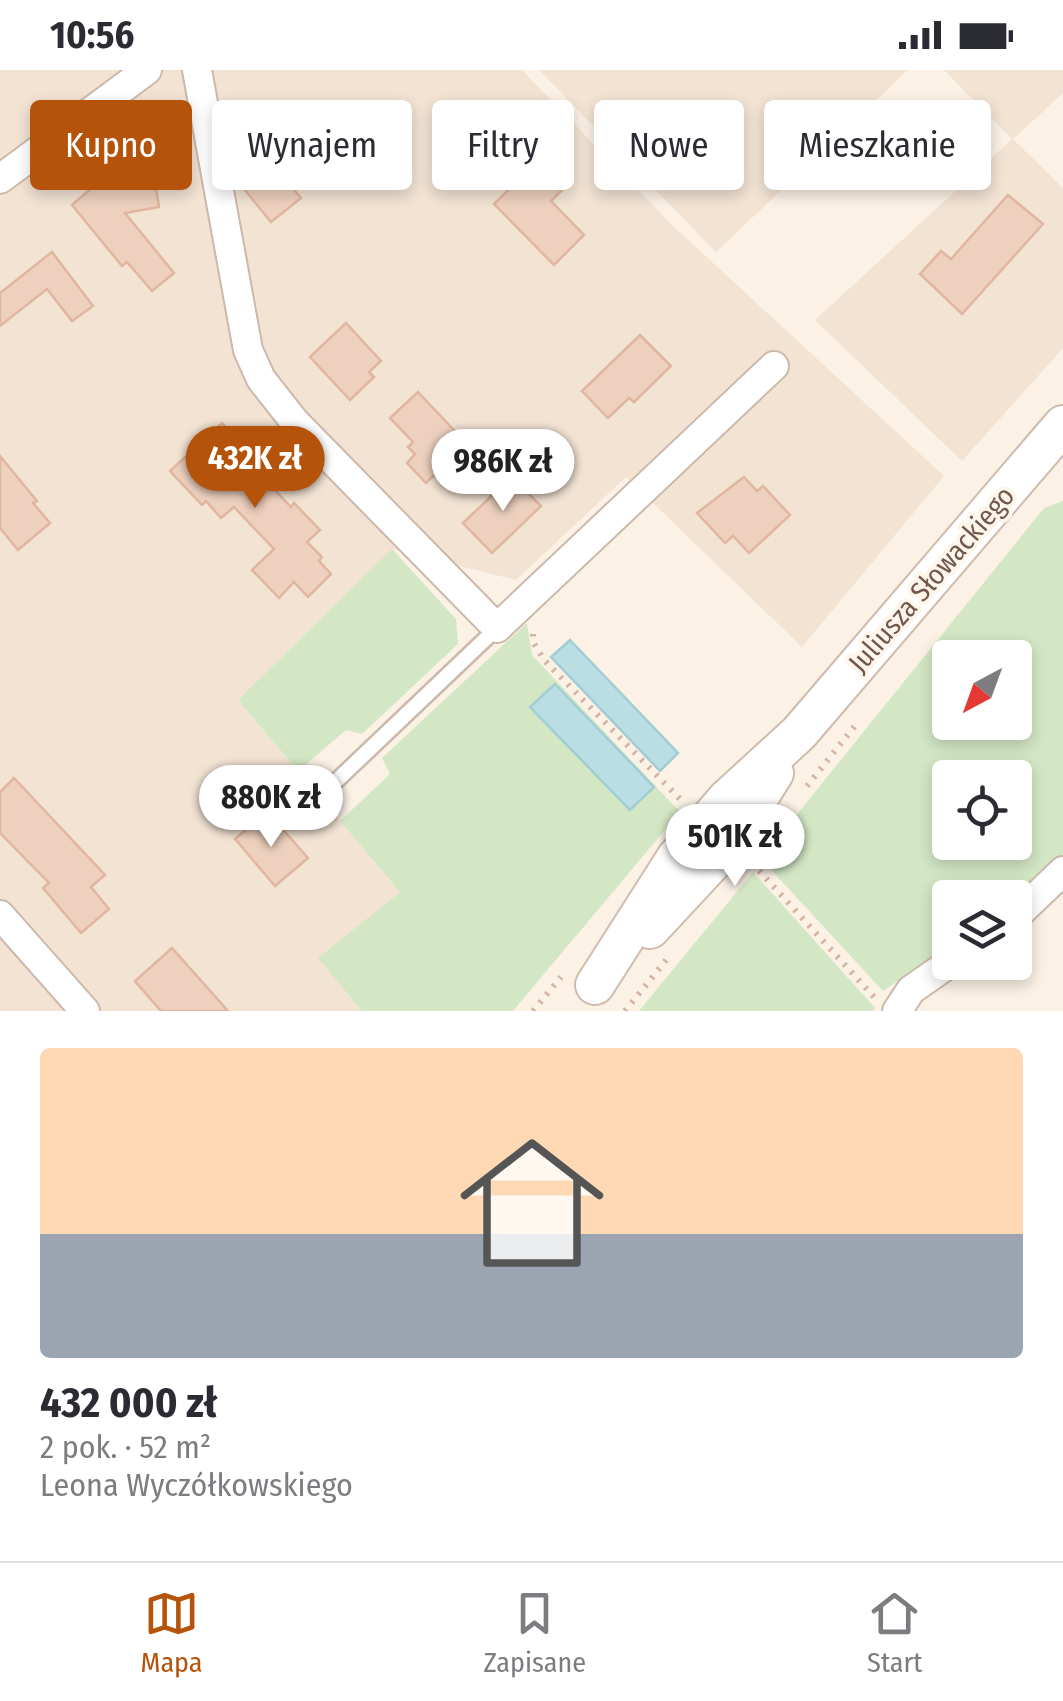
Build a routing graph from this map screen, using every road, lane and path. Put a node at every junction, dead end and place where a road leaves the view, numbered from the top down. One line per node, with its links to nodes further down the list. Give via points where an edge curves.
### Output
1 (147, 70): 3 (street)
2 (197, 70): 7 (street, via 248,350 261,378 294,421)
3 (0, 179)
4 (774, 366): 6 (street)
5 (1063, 424): 18 (street, Juliusza Słowackiego, via 798,733 730,843)
6 (526, 601): 7 (street); 11 (path, via 536,617 533,642 544,660)
7 (497, 628): 9 (lane)
8 (869, 708): 10 (path)
9 (331, 786)
10 (796, 799)
11 (694, 814)
12 (748, 859): 21 (path)
13 (1063, 872): 14 (street)
14 (1032, 902)
15 (0, 916): 19 (street)
16 (674, 950): 20 (path)
17 (932, 975): 22 (street)
18 (584, 998)
19 (72, 1006)
20 (626, 1011)
21 (886, 1011)
22 (897, 1011)

